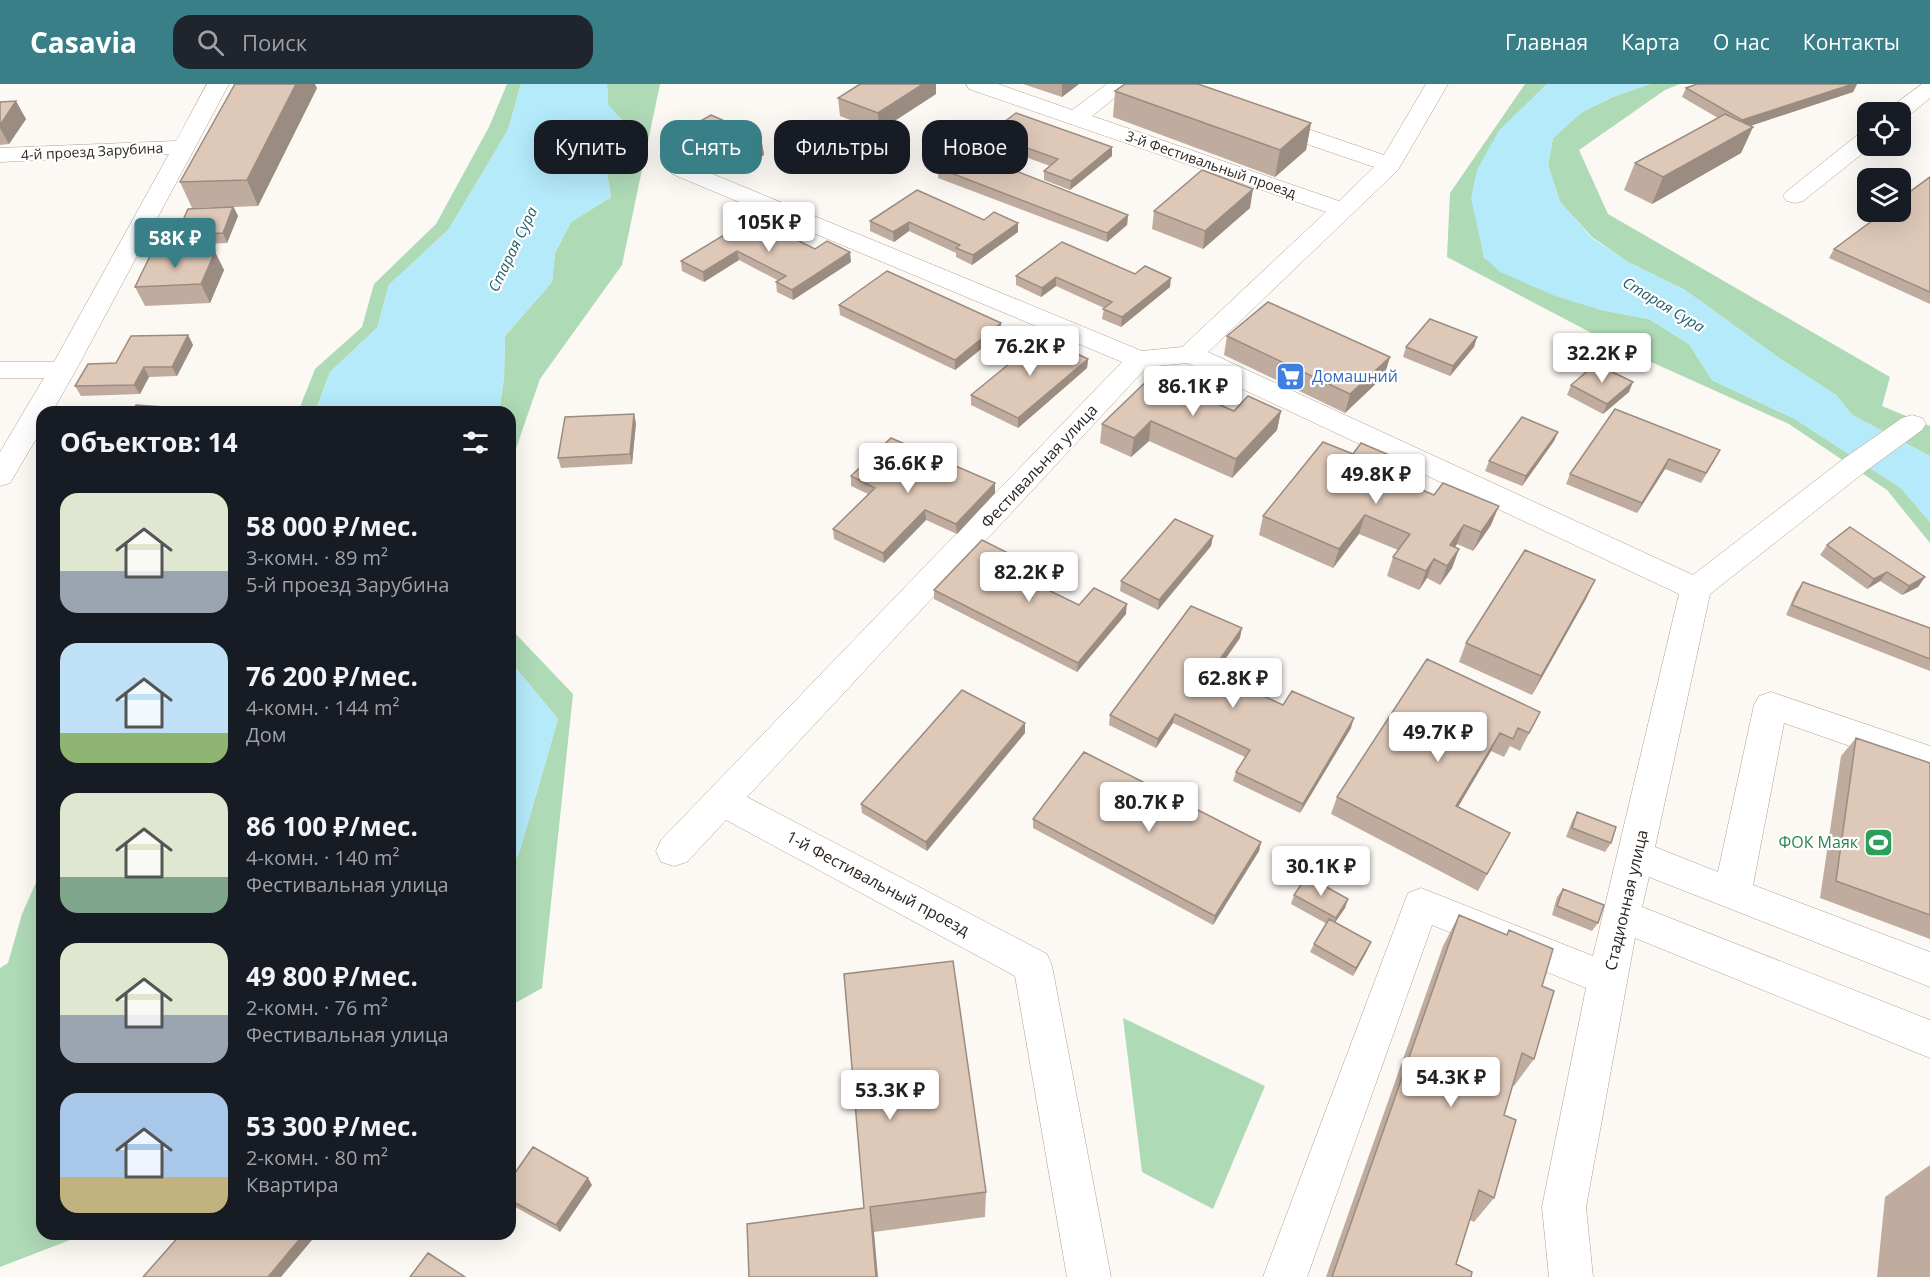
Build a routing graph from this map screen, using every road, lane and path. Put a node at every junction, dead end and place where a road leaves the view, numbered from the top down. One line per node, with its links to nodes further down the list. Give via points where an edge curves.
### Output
1 (218, 84): 9 (street)
2 (977, 84): 8 (street, 3-й Фестивальный проезд)
3 (1121, 84): 8 (street)
4 (1437, 84): 12 (street)
5 (1930, 88): 6 (street)
6 (1911, 103)
7 (1243, 115): 12 (street)
8 (1075, 118): 15 (street, 3-й Фестивальный проезд)
9 (183, 147): 11 (street, 4-й проезд Зарубина); 19 (street)
10 (1857, 147): 14 (street)
11 (0, 155)
12 (1390, 165): 15 (street)
13 (692, 174): 17 (street)
14 (1795, 196)
15 (1343, 210): 16 (street)
16 (1190, 354): 17 (street); 24 (street)
17 (1139, 360): 26 (street, Фестивальная улица)
18 (0, 370): 19 (street)
19 (63, 370): 20 (street)
20 (42, 406)
21 (36, 415): 23 (street)
22 (1912, 424): 24 (street)
23 (0, 476)
24 (1696, 589): 28 (street, Стадионная улица)
25 (1930, 760): 29 (street, via 1771,705)
26 (722, 801): 27 (street, Фестивальная улица); 34 (street, 1-й Фестивальный проезд, via 1033,966)
27 (674, 851)
28 (1636, 856): 29 (street); 30 (street, Стадионная улица)
29 (1732, 894): 31 (street)
30 (1622, 916): 32 (street, Стадионная улица); 33 (street)
31 (1930, 970)
32 (1607, 979): 35 (street, Стадионная улица, via 1422,904); 36 (street, via 1564,1207)
33 (1930, 1039)
34 (1089, 1277)
35 (1285, 1277)
36 (1571, 1277)

